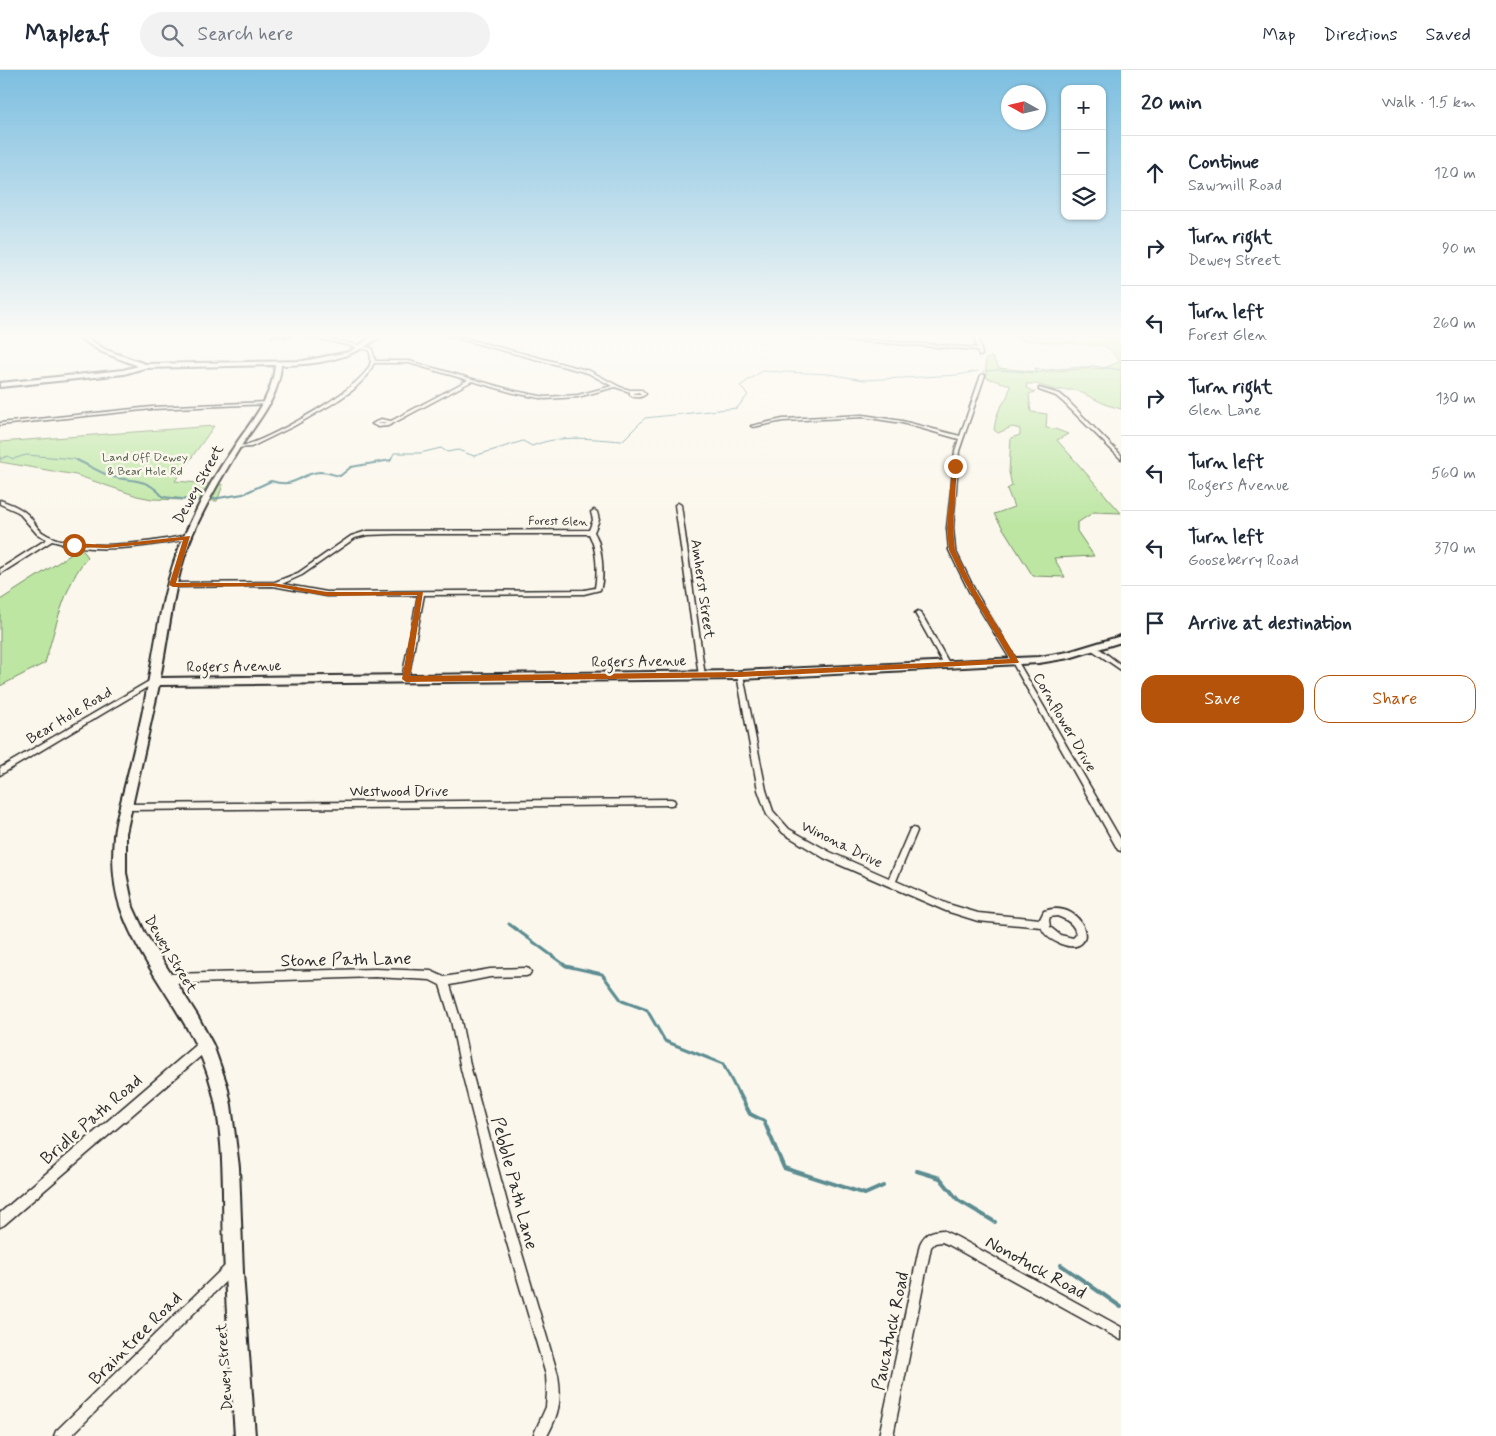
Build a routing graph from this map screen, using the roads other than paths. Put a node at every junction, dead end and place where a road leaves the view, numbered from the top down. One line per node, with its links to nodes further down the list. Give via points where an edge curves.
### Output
1 (269, 400): 6 (main road, Dewey Street)
2 (335, 400): 11 (street, via 261,441)
3 (433, 400): 7 (street)
4 (974, 400): 10 (street, Cornflower Drive)
5 (1064, 400): 12 (street)
6 (268, 403): 8 (street, via 145,408); 11 (main road, Dewey Street)
7 (391, 422)
8 (0, 424)
9 (753, 426): 10 (street, via 783,420 863,416 902,422)
10 (960, 438): 26 (street, Cornflower Drive, via 950,528 952,550)
11 (236, 447): 17 (main road, Dewey Street)
12 (1121, 458)
13 (0, 502): 18 (street, via 20,511 38,532)
14 (678, 505): 30 (street, Amherst Street)
15 (594, 512): 16 (street, via 596,520)
16 (591, 532): 20 (street, Forest Glen, via 361,534 300,574); 22 (street, Forest Glen, via 596,537 600,575 600,587 596,591)
17 (187, 538): 18 (street, via 100,546 74,545); 21 (main road, Dewey Street)
18 (52, 539): 19 (street)
19 (0, 572)
20 (273, 584): 21 (street, Forest Glen); 22 (street, Forest Glen, via 327,594)
21 (173, 585): 32 (main road, Dewey Street)
22 (421, 593): 31 (street)
23 (918, 613): 27 (street)
24 (1121, 638): 25 (main road, Rogers Avenue)
25 (1094, 648): 26 (main road, Rogers Avenue, via 1057,658); 28 (street)
26 (1015, 662): 27 (main road, Rogers Avenue); 37 (street, Cornflower Drive)
27 (947, 665): 29 (main road, Rogers Avenue)
28 (1121, 668)
29 (740, 675): 30 (main road, Rogers Avenue); 38 (street, Winona Drive, via 762,790 773,818 788,833 824,854)
30 (702, 676): 31 (main road, Rogers Avenue)
31 (406, 679): 32 (main road, Rogers Avenue)
32 (153, 682): 33 (street, Bear Hole Road); 35 (main road, Dewey Street)
33 (0, 772)
34 (672, 802): 35 (street, Westwood Drive)
35 (126, 807): 41 (main road, Dewey Street, via 118,854 122,895 134,928)
36 (913, 831): 38 (street)
37 (1121, 848)
38 (891, 883): 39 (street, Winona Drive, via 939,905 972,915)
39 (1044, 922)
40 (526, 972): 42 (street, Stone Path Lane, via 490,973)
41 (164, 979): 42 (street, Stone Path Lane, via 376,973 430,976); 43 (main road, Dewey Street, via 189,1014)
42 (444, 982): 50 (street, Pebble Path Lane, via 555,1392 551,1413)
43 (205, 1045): 44 (street, Bridle Path Road); 46 (main road, Dewey Street, via 219,1084 227,1123)
44 (0, 1221)
45 (932, 1236): 47 (street, Nonotuck Road, via 953,1241); 51 (street, Paucatuck Road, via 926,1244)
46 (234, 1265): 48 (street, Braintree Road); 49 (main road, Dewey Street)
47 (1121, 1334)
48 (61, 1436)
49 (245, 1436)
50 (540, 1436)
51 (886, 1436)

